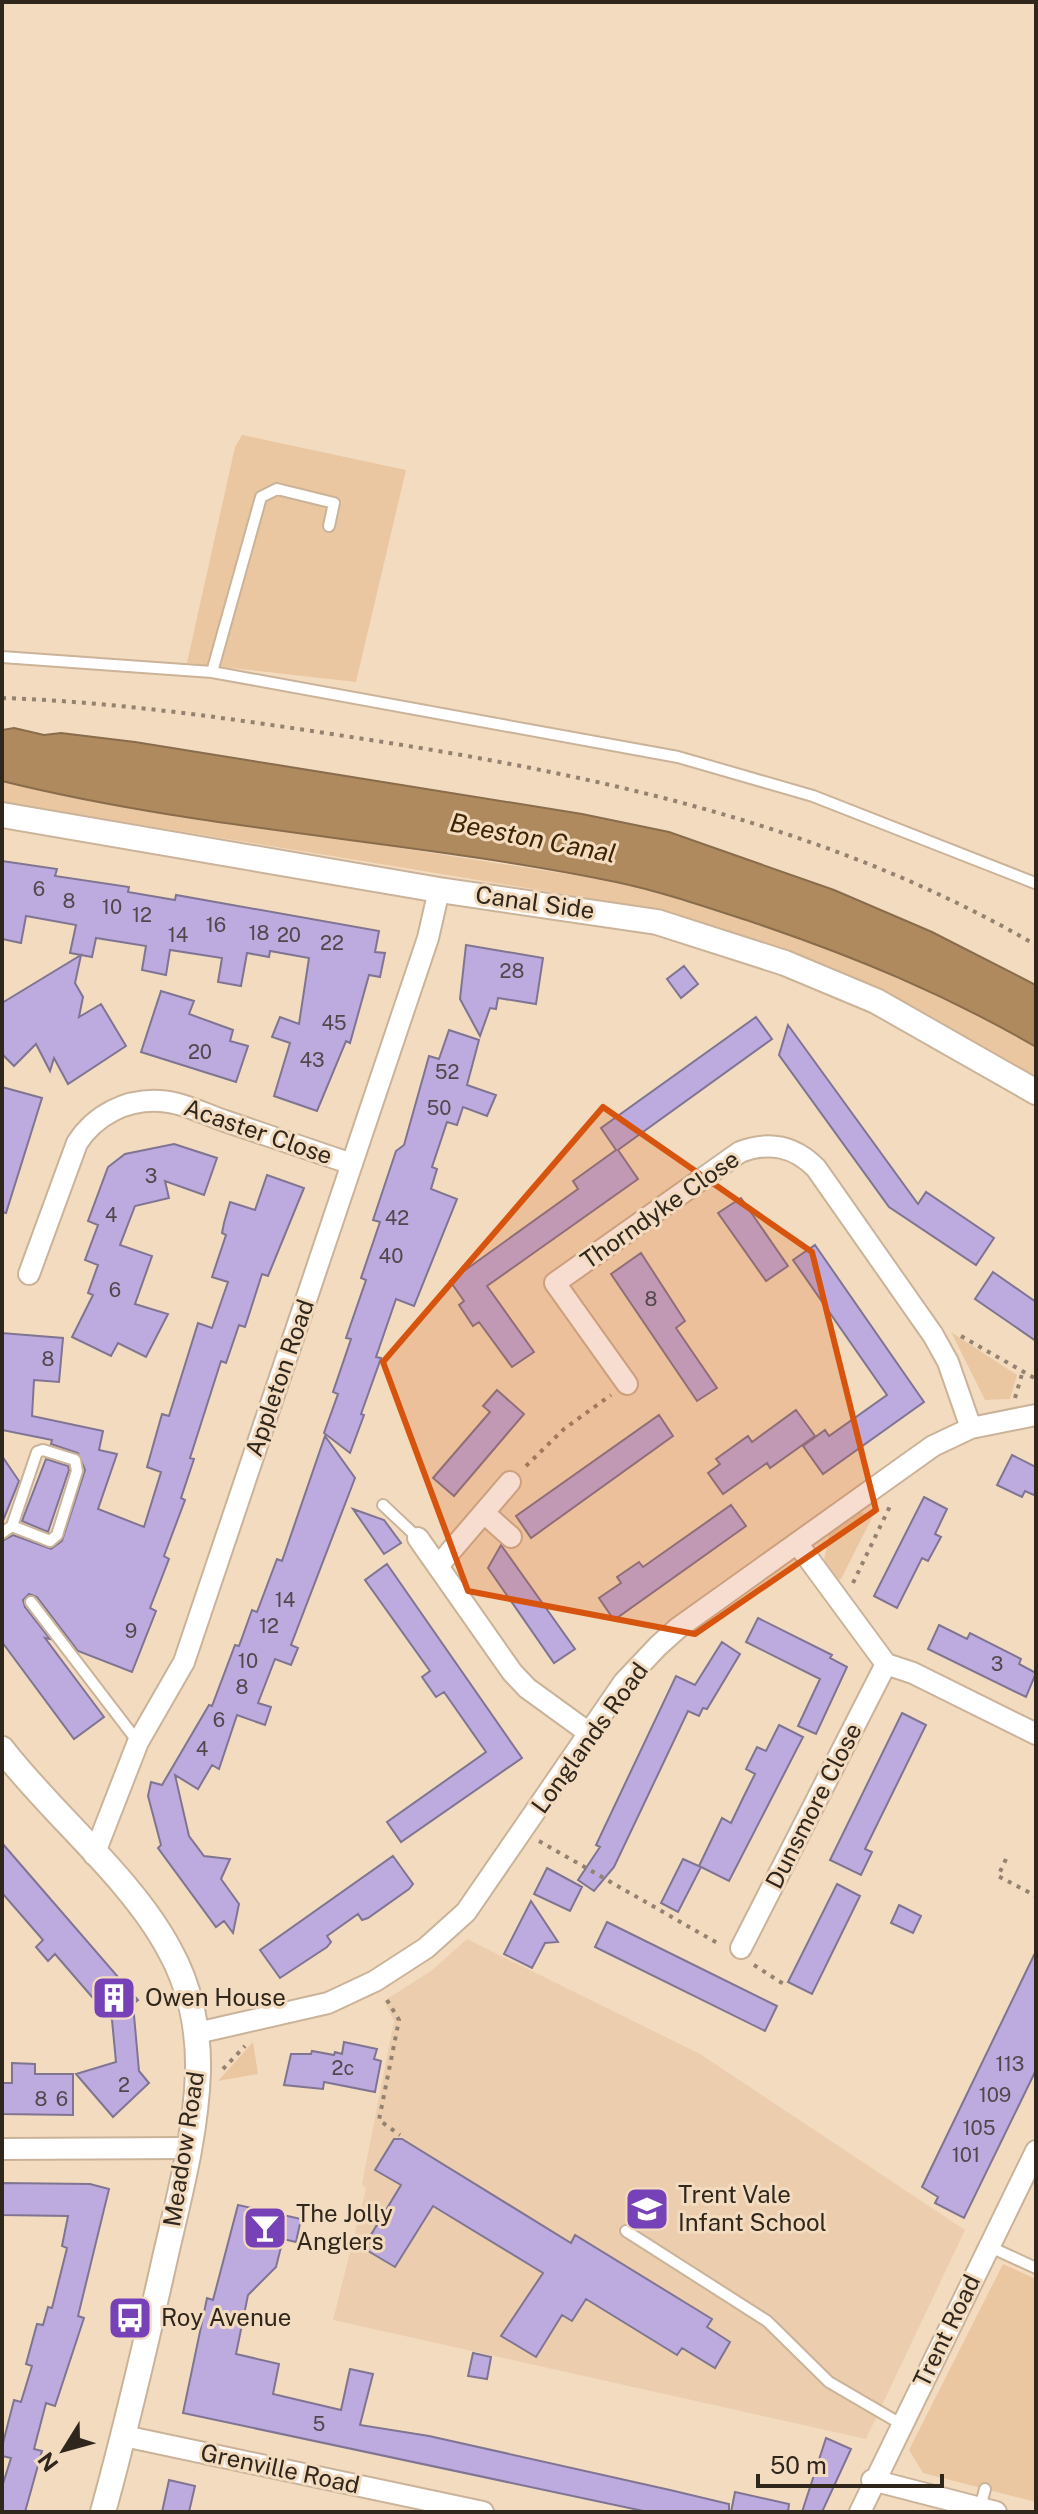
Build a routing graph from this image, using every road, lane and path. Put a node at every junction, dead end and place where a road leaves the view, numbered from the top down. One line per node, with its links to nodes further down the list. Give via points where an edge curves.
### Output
1 (329, 526): 3 (lane, via 334,503 277,489 261,497)
2 (2, 657): 3 (lane)
3 (212, 672): 6 (lane, via 678,757 813,796)
4 (2, 698): 8 (path, via 201,714 456,753 637,789 864,862 986,916)
5 (2, 815): 7 (street, Canal Side)
6 (1035, 883)
7 (439, 890): 9 (street, Canal Side, via 599,911 728,943 876,1001); 10 (street, Appleton Road, via 428,938)
8 (1036, 945)
9 (1036, 1092)
10 (352, 1164): 11 (street, Acaster Close, via 171,1102 123,1107 87,1128 77,1143); 32 (street, Appleton Road, via 184,1662)
11 (29, 1274)
12 (956, 1332): 13 (path)
13 (1036, 1379)
14 (627, 1384): 16 (street, Thorndyke Close, via 555,1283 740,1152 775,1145 798,1153 816,1168 913,1303 948,1362); 17 (path, via 564,1429)
15 (1036, 1415): 16 (street, Longlands Road)
16 (971, 1428): 25 (street, Longlands Road, via 926,1450)
17 (510, 1482): 20 (street)
18 (893, 1498): 28 (path)
19 (383, 1505): 24 (lane)
20 (484, 1513): 23 (street); 26 (street)
21 (12, 1526): 21 (lane, via 37,1452 75,1460 77,1471 57,1535 50,1541); 22 (lane)
22 (2, 1533)
23 (511, 1537)
24 (418, 1538): 26 (street)
25 (797, 1543): 28 (street); 30 (street, Longlands Road, via 668,1637 624,1682)
26 (438, 1566): 30 (street, via 512,1672)
27 (31, 1602): 32 (lane)
28 (842, 1606): 29 (street)
29 (886, 1664): 31 (street); 38 (street, Dunsmore Close)
30 (589, 1733): 34 (street, Longlands Road)
31 (1036, 1734)
32 (138, 1742): 35 (street, Appleton Road)
33 (2, 1749): 35 (street, Meadow Road)
34 (523, 1831): 38 (path); 39 (street, Longlands Road, via 466,1912 426,1948)
35 (94, 1855): 42 (street, Meadow Road, via 157,1927 186,1990)
36 (1006, 1859): 37 (path, via 998,1876)
37 (1036, 1896)
38 (738, 1953): 40 (path)
39 (375, 1981): 41 (street, Longlands Road, via 328,2003); 44 (path, via 399,2020 379,2120)
40 (785, 1985)
41 (272, 2019): 42 (street, Longlands Road); 43 (path)
42 (197, 2033): 43 (street, Meadow Road)
43 (196, 2096): 45 (street, Meadow Road)
44 (400, 2135)
45 (189, 2148): 46 (street); 52 (street, Meadow Road)
46 (2, 2149)
47 (1036, 2151): 49 (street, Trent Road)
48 (626, 2231): 51 (lane, via 767,2321 829,2382)
49 (988, 2246): 50 (lane); 51 (street, Trent Road)
50 (1036, 2268)
51 (901, 2424): 53 (street, Trent Road)
52 (124, 2436): 55 (street, Meadow Road); 56 (street, Grenville Road)
53 (872, 2480): 54 (street); 57 (street, Trent Road)
54 (987, 2503)
55 (103, 2512)
56 (483, 2512)
57 (860, 2512)

